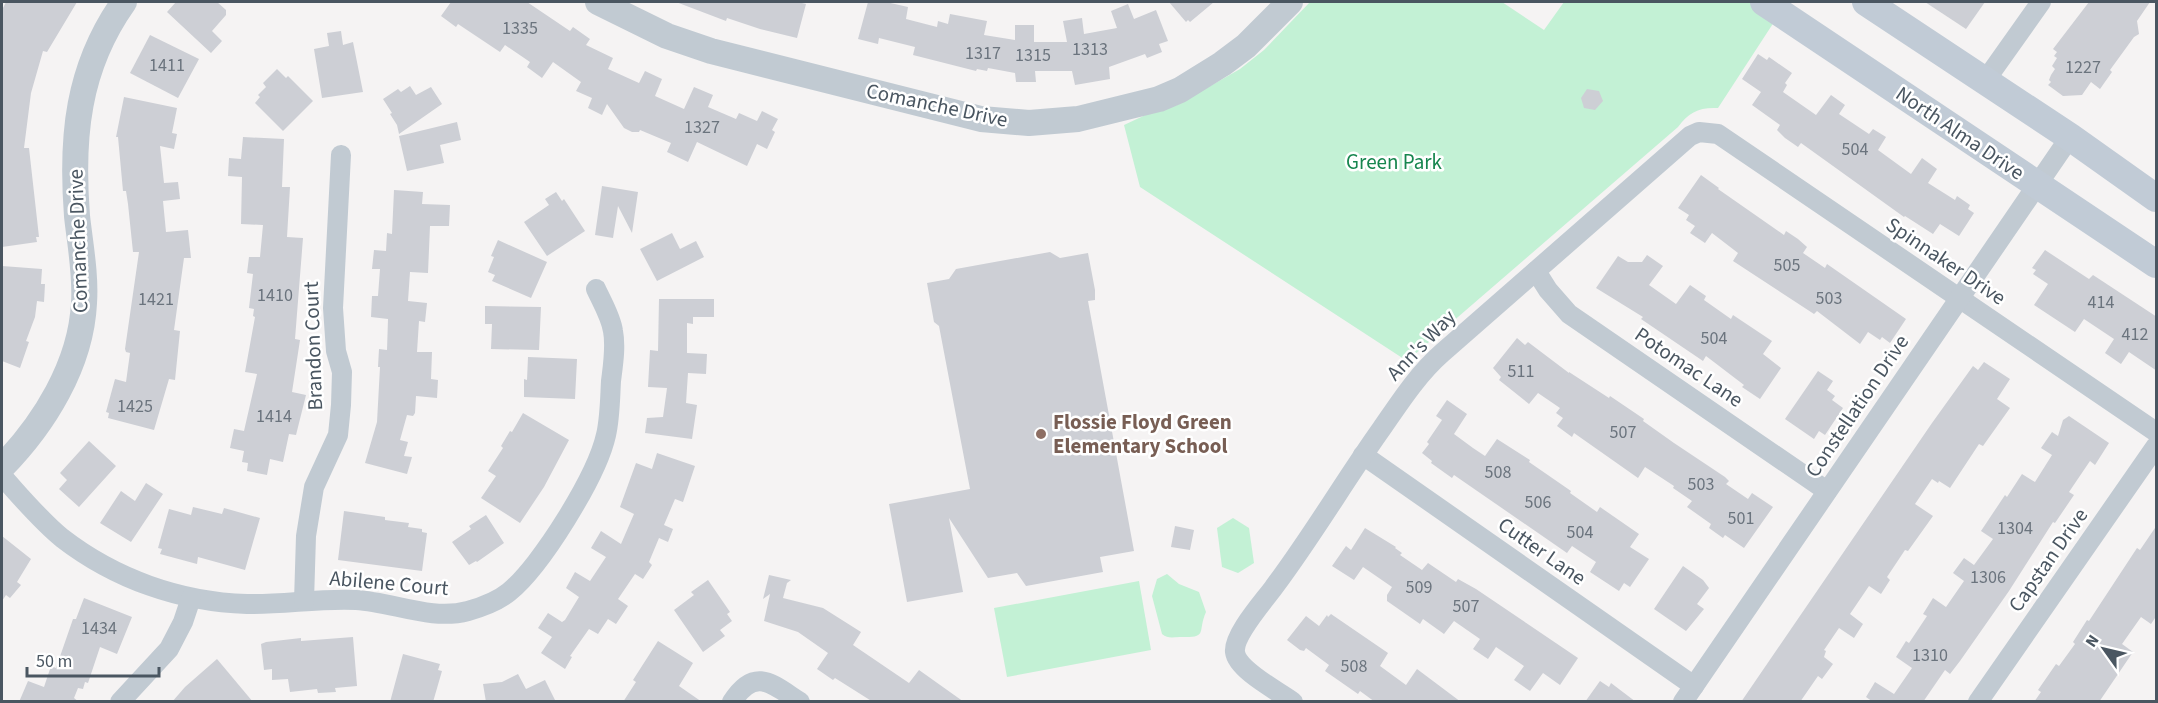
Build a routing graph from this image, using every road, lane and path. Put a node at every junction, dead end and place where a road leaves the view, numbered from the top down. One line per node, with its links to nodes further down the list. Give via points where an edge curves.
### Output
1 (123, 2): 20 (street, Comanche Drive, via 93,57 78,115 75,175 84,302 77,342 47,411)
2 (598, 2): 3 (street, Comanche Drive, via 667,36 711,51 981,119 1029,123 1078,119 1180,90 1246,46)
3 (1290, 2)
4 (1764, 2): 11 (main road, North Alma Drive)
5 (1866, 2): 7 (main road)
6 (2041, 2): 7 (street)
7 (1985, 81): 9 (main road)
8 (1708, 131): 14 (street, Ann's Way, via 1690,136); 16 (street, Spinnaker Drive, via 1718,134)
9 (2070, 137): 11 (street, Constellation Drive); 12 (main road)
10 (341, 155): 24 (street, Brandon Court, via 333,308 336,351 342,372 341,405 338,435 314,488 306,536)
11 (2038, 184): 13 (main road, North Alma Drive); 16 (street, Constellation Drive)
12 (2157, 198)
13 (2157, 264)
14 (1536, 271): 19 (street, Ann's Way, via 1436,358); 22 (street, Potomac Lane, via 1569,314)
15 (597, 289): 24 (street, Abilene Court, via 613,330 606,435 583,490 524,578 487,604 450,614 365,601)
16 (1959, 299): 17 (street, Spinnaker Drive); 22 (street, Constellation Drive)
17 (2157, 432)
18 (2157, 446): 30 (street, Capstan Drive)
19 (1363, 455): 25 (street, Cutter Lane); 29 (street, Ann's Way, via 1237,640 1235,653 1242,666)
20 (2, 467)
21 (2, 476): 23 (street, Abilene Court, via 44,522 88,556 138,582)
22 (1827, 491): 25 (street, Constellation Drive)
23 (191, 598): 24 (street, Abilene Court, via 249,604); 26 (street, via 169,649)
24 (304, 601)
25 (1688, 694)
26 (120, 702)
27 (732, 702): 28 (street, via 740,690 754,681 771,683)
28 (800, 702)
29 (1293, 702)
30 (1978, 702)

